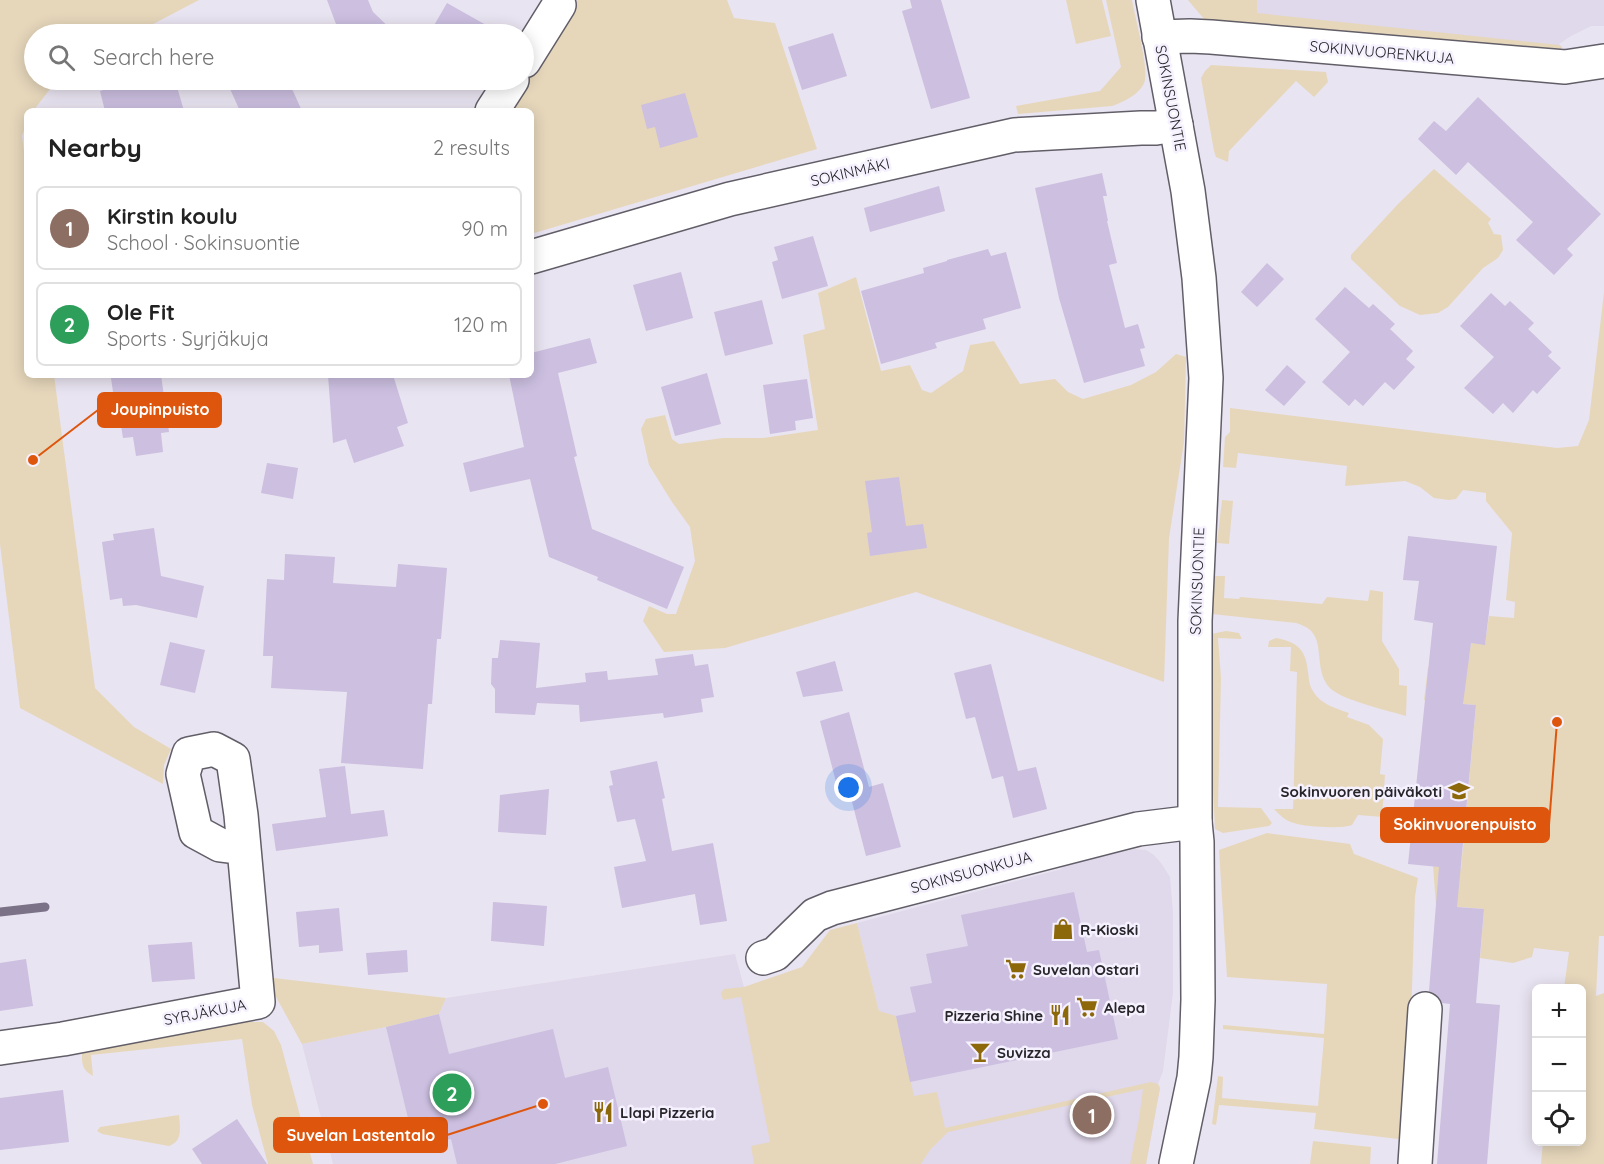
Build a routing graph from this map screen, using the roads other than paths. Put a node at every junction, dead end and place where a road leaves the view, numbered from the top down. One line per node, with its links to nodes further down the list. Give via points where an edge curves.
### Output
1 (1153, 0): 3 (street, SOKINSUONTIE)
2 (559, 5): 4 (street)
3 (1159, 37): 5 (street, SOKINVUORENKUJA, via 1211,37 1565,67); 8 (street, SOKINSUONTIE)
4 (534, 45)
5 (1604, 61)
6 (506, 90): 7 (street)
7 (494, 108)
8 (1176, 125): 9 (street, SOKINMÄKI, via 1014,135 730,199); 10 (street, SOKINSUONTIE, via 1199,278 1206,378 1195,621)
9 (534, 256)
10 (1195, 822): 12 (street, SOKINSUONKUJA, via 1138,830 832,908 815,915 775,954); 15 (street, SOKINSUONTIE, via 1196,1058)
11 (244, 848): 14 (street, SYRJÄKUJA, via 258,1002)
12 (763, 958)
13 (1425, 1009): 16 (street)
14 (0, 1048)
15 (1176, 1164)
16 (1415, 1164)

